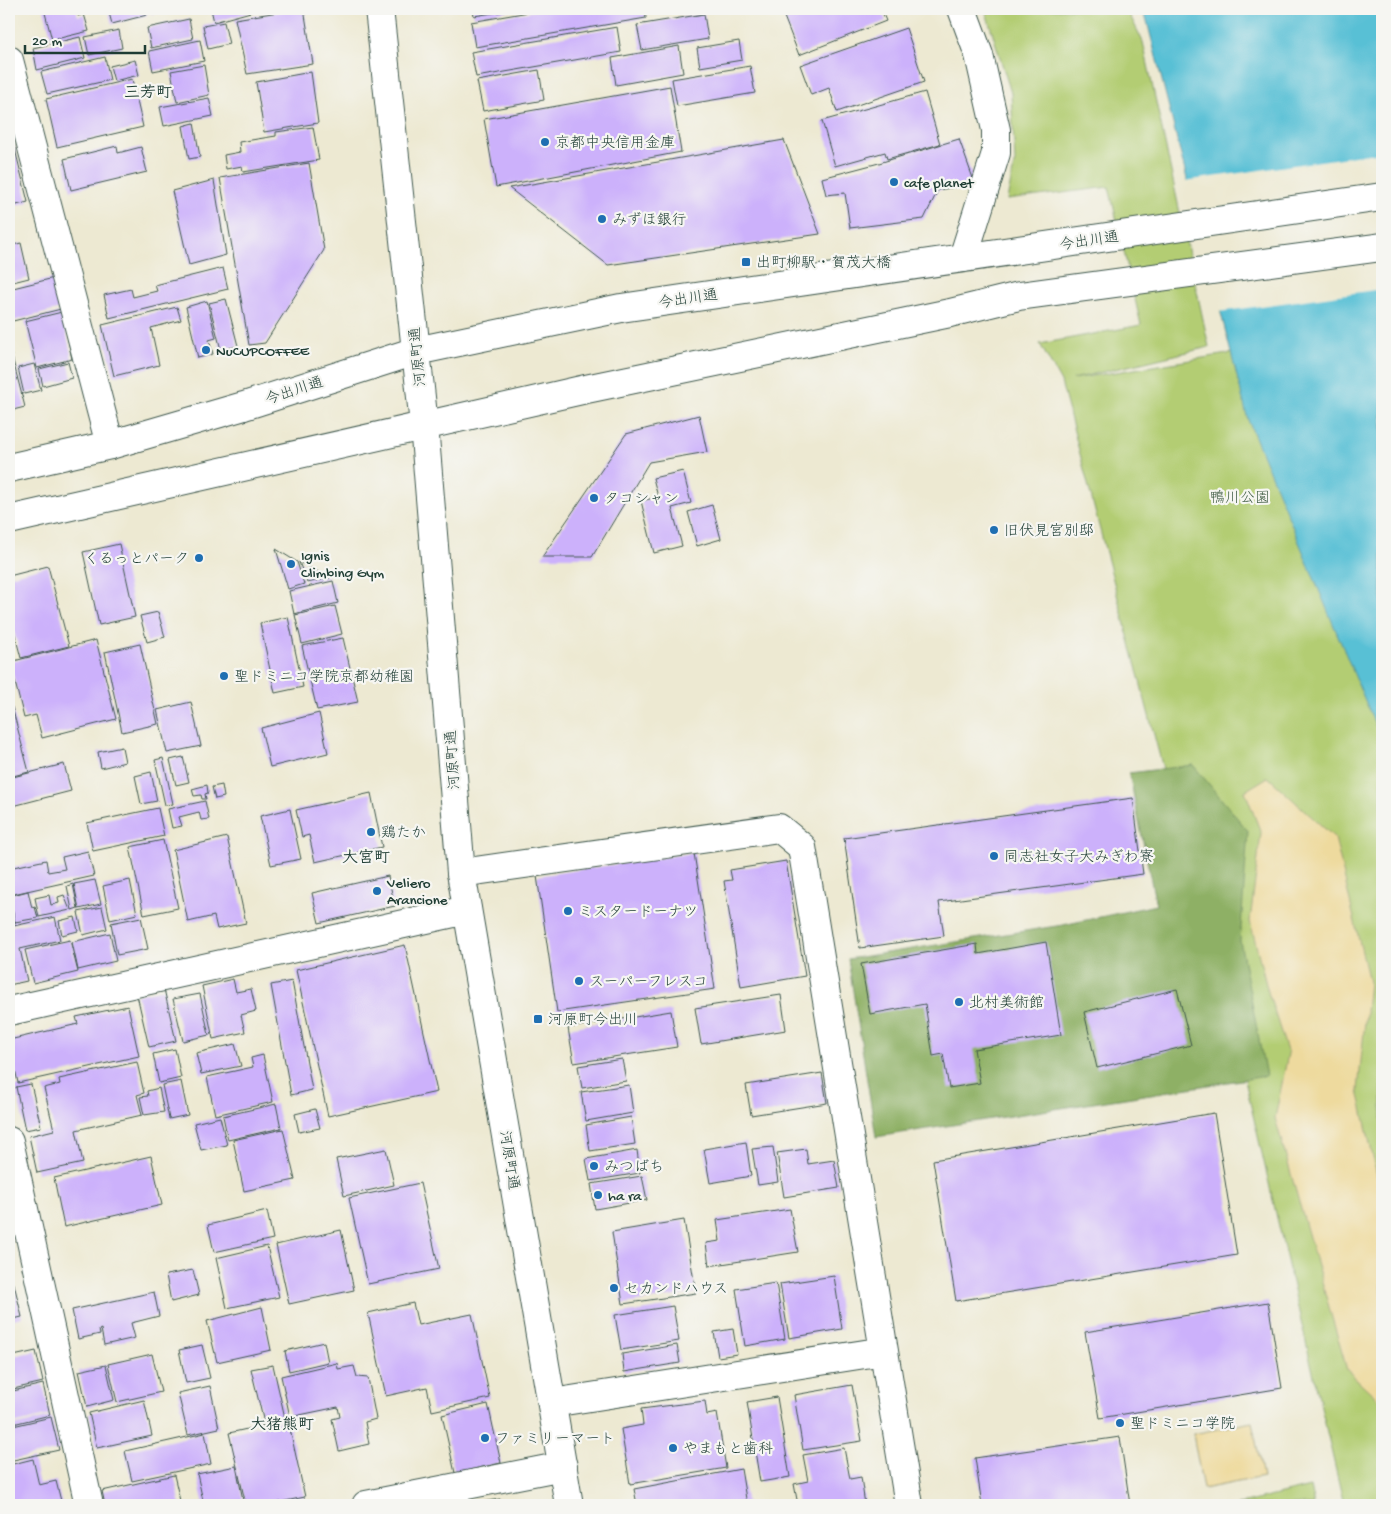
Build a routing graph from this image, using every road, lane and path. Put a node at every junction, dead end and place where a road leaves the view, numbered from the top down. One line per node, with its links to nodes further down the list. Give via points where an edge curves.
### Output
1 (379, 9): 7 (main road, 河原町通)
2 (962, 9): 6 (main road, via 979,55 996,130 996,153)
3 (9, 60): 9 (main road)
4 (1382, 197): 6 (main road, 今出川通)
5 (1382, 247): 8 (main road, via 1019,296)
6 (963, 258): 7 (main road, 今出川通, via 621,308)
7 (416, 351): 8 (main road, 河原町通); 9 (main road, 今出川通)
8 (424, 425): 11 (main road); 12 (main road, 河原町通)
9 (110, 445): 10 (main road, 今出川通)
10 (9, 468)
11 (9, 520)
12 (461, 874): 13 (main road, 河原町通); 16 (main road, via 779,828 802,847)
13 (467, 910): 14 (main road); 17 (main road, 河原町通)
14 (9, 1011)
15 (9, 1140): 19 (main road)
16 (884, 1351): 17 (main road); 22 (main road)
17 (552, 1403): 18 (main road, 河原町通)
18 (563, 1466): 20 (main road); 21 (main road, 河原町通)
19 (89, 1505)
20 (366, 1505)
21 (569, 1505)
22 (909, 1505)

